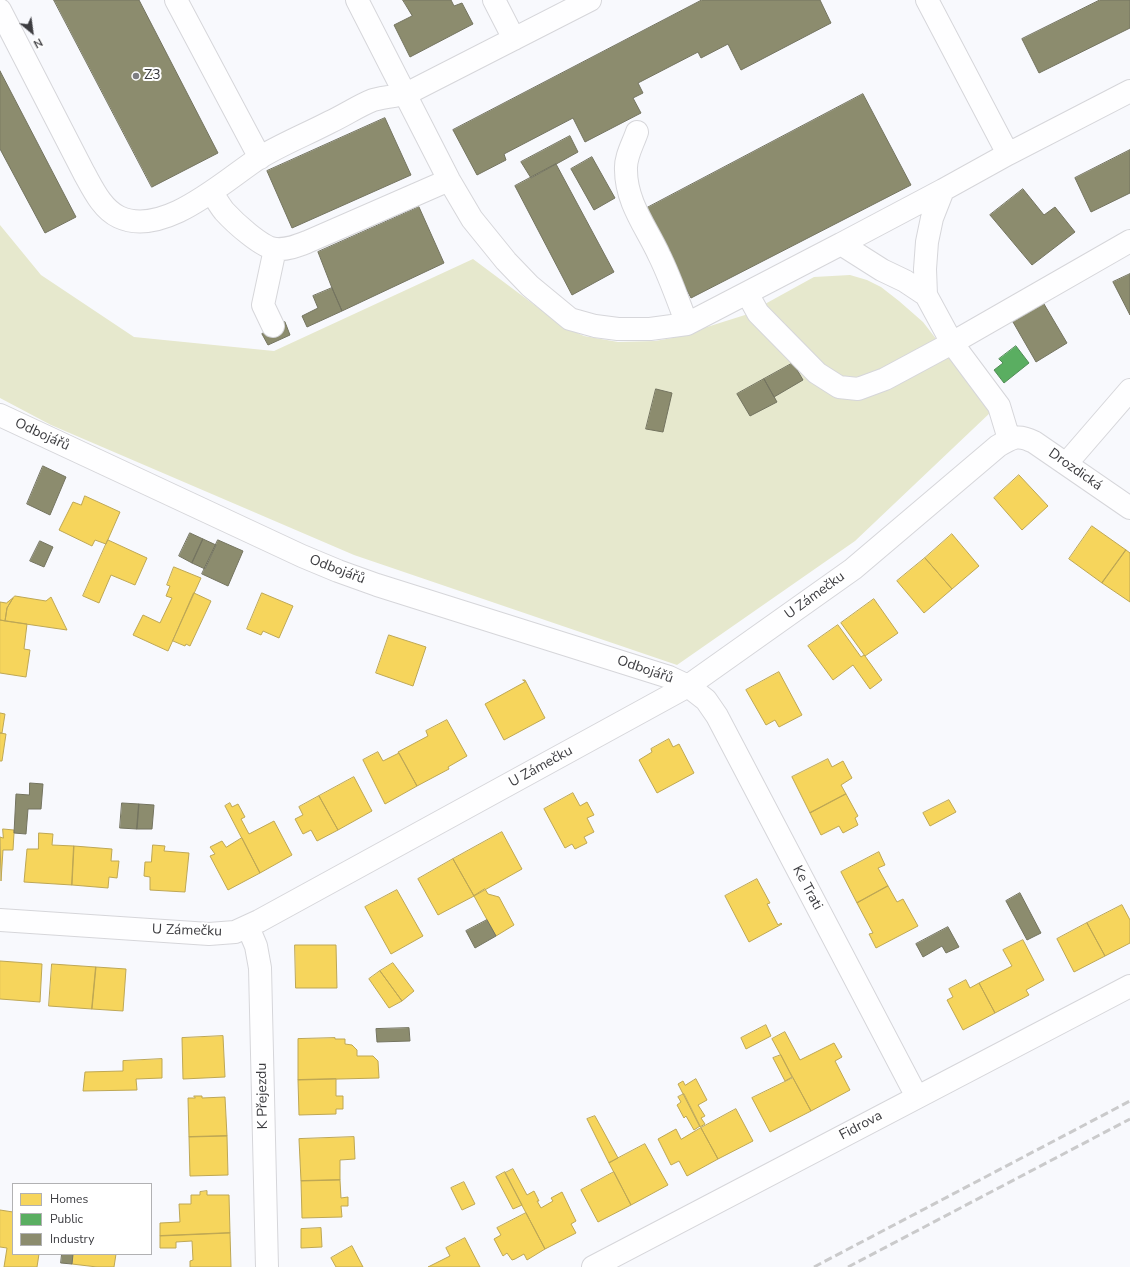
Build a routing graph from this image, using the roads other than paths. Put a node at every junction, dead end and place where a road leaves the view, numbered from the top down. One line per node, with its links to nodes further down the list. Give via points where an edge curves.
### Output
1 (176, 0): 12 (street)
2 (357, 0): 9 (street)
3 (494, 0): 7 (street)
4 (590, 0): 7 (street)
5 (926, 0): 11 (street)
6 (0, 10): 15 (street, via 84,173 106,208 119,217 133,221 151,220 174,214)
7 (514, 39): 9 (street)
8 (1130, 92): 11 (street)
9 (406, 94): 12 (street, via 373,100); 13 (street)
10 (637, 132): 21 (street, via 625,168 627,187 631,202 660,256)
11 (1008, 154): 14 (street)
12 (260, 158): 15 (street)
13 (449, 180): 18 (street, via 307,242 288,249); 21 (street, via 472,219 506,261 530,286 570,319 618,329 650,329)
14 (943, 190): 17 (street); 20 (street, via 932,218 928,242)
15 (212, 193): 18 (street, via 224,211 256,240)
16 (1130, 241): 23 (street)
17 (841, 244): 19 (street); 20 (street)
18 (275, 249): 22 (street, via 263,306)
19 (747, 293): 21 (street); 23 (street, via 758,313 817,373 839,387 858,389 885,379)
20 (926, 295): 23 (street)
21 (687, 324)
22 (273, 326)
23 (952, 343): 26 (street, via 999,406)
24 (1130, 390): 27 (street)
25 (0, 415): 29 (street, Odbojářů, via 338,571 670,677)
26 (1014, 438): 27 (street, Drozdická, via 1034,442); 29 (street, U Zámečku, via 998,446 853,568)
27 (1066, 464): 28 (street, Drozdická)
28 (1130, 508)
29 (688, 686): 31 (street, U Zámečku); 33 (street, Ke Trati, via 706,700 717,716)
30 (0, 920): 31 (street, U Zámečku, via 209,934 234,932)
31 (248, 927): 34 (street, K Přejezdu, via 256,946 260,968)
32 (1130, 986): 33 (street, Fidrova)
33 (917, 1097): 35 (street, Fidrova)
34 (267, 1267)
35 (593, 1267)

